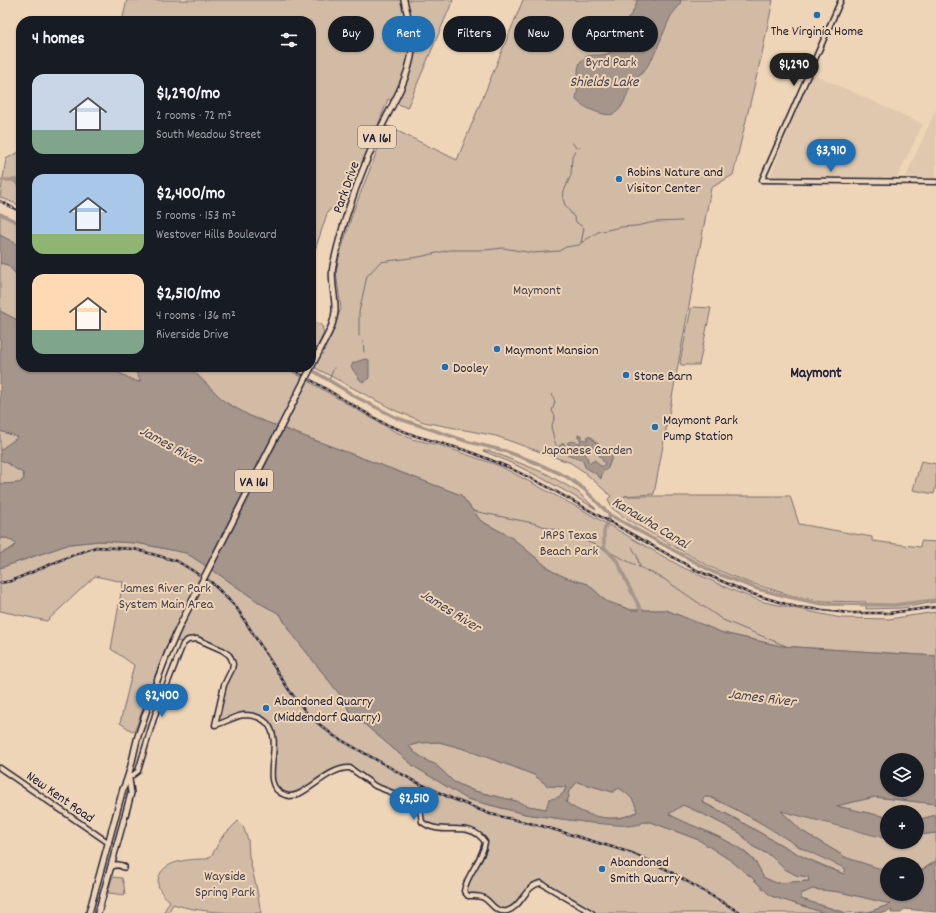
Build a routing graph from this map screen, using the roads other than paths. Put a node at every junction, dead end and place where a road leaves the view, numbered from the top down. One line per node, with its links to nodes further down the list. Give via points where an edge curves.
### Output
1 (404, 0): 4 (main road, Park Drive / VA 161, bridge, via 411,32 409,64 397,98 374,142 348,210 333,268 335,312 332,326)
2 (840, 0): 3 (street, via 762,180)
3 (936, 182)
4 (316, 358)
5 (309, 372): 7 (main road, Park Drive / VA 161, bridge, via 175,635 138,737)
6 (0, 768): 8 (street, New Kent Road)
7 (129, 778): 8 (main road, VA 161, via 123,789); 9 (main road, VA 161, via 131,793); 13 (street, via 138,771 165,686 181,649 186,642 200,640 222,650 230,657 232,664 215,725 249,715 259,718 268,725 274,743 270,775 272,783 280,793 292,797 301,794 320,779 338,770 350,768 375,786 408,799 420,810 422,822 427,826 437,830 464,828 481,835 486,842 465,884 464,891 468,896 484,898 494,908 506,912 533,886 541,883)
8 (109, 843): 11 (main road, VA 161)
9 (111, 867): 10 (main road); 12 (main road, VA 161)
10 (124, 867)
11 (89, 913)
12 (98, 913)
13 (592, 913)

